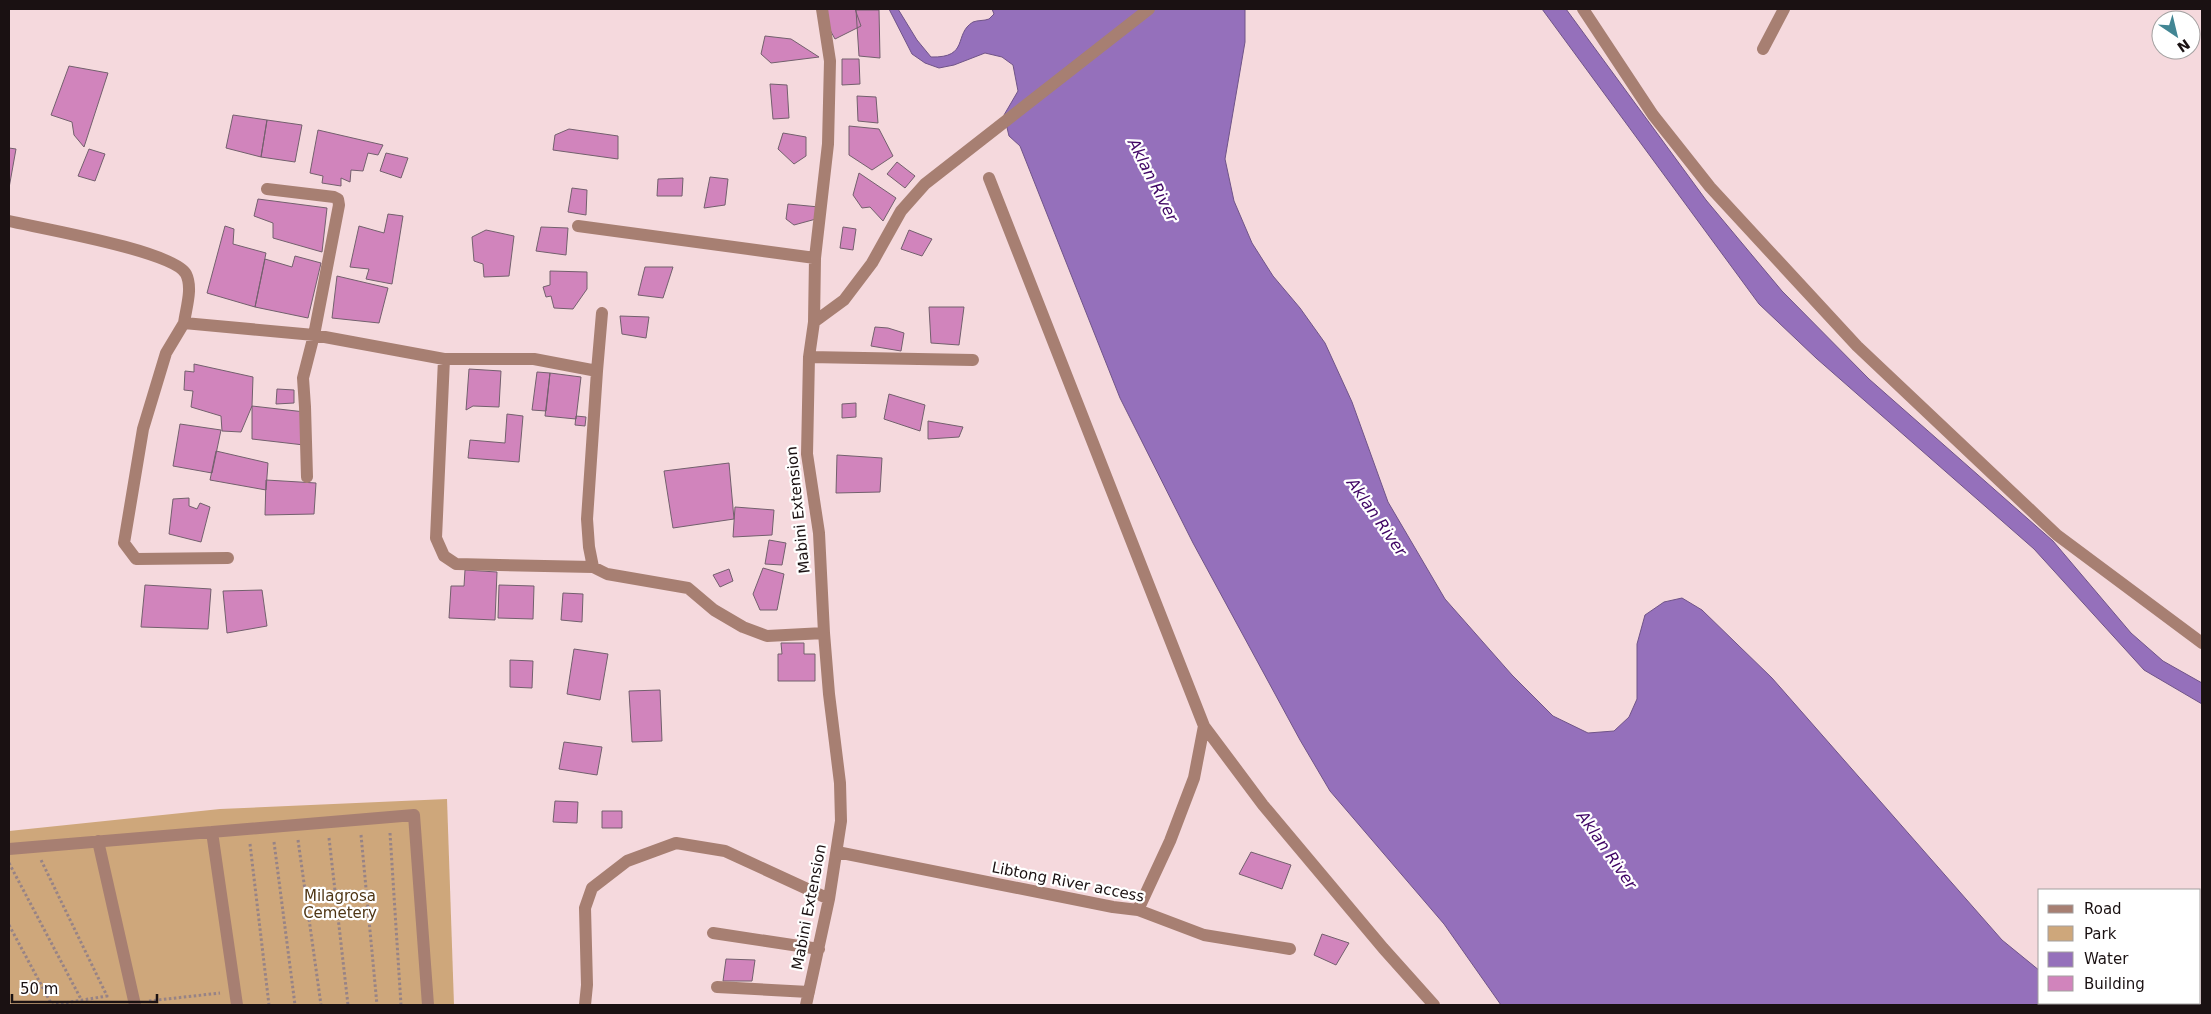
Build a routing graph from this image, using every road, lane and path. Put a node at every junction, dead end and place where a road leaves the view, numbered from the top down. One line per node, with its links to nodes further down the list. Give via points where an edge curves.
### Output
1 (822, 9): 10 (street, Mabini Extension, via 830,61 828,144)
2 (1150, 9): 12 (street, via 919,191 901,211 872,263 844,300)
3 (1583, 9): 23 (street, via 1653,116 1710,187 1857,346 2057,535)
4 (1784, 9): 5 (street)
5 (1763, 49)
6 (989, 178): 24 (street)
7 (267, 189): 14 (street, via 334,197 340,205)
8 (9, 222): 13 (street, via 145,252 174,262 186,273 190,286)
9 (578, 226): 10 (street)
10 (815, 258): 12 (street, Mabini Extension)
11 (602, 313): 18 (street)
12 (814, 322): 15 (street, Mabini Extension)
13 (184, 323): 14 (street); 20 (street, via 166,353 143,429 124,543 136,559)
14 (314, 336): 16 (street); 19 (street, via 302,378)
15 (809, 357): 17 (street); 22 (street, Mabini Extension, via 807,454 819,533)
16 (444, 359): 18 (street, via 534,359); 21 (street, via 436,538 444,556 456,564)
17 (973, 360)
18 (597, 371): 21 (street, via 587,519)
19 (307, 477)
20 (228, 558)
21 (593, 566): 22 (street, via 607,574 688,588 714,610 767,636)
22 (824, 632): 35 (street, Mabini Extension, via 840,783)
23 (2202, 643)
24 (1204, 726): 38 (street, via 1194,778 1170,841); 58 (street, via 1269,812)
25 (389, 817): 26 (street); 54 (path); 55 (street, via 414,815)
26 (359, 820): 27 (street); 53 (path)
27 (327, 822): 28 (street); 52 (path)
28 (296, 825): 29 (street); 51 (path)
29 (272, 827): 30 (street); 50 (path)
30 (248, 829): 31 (street); 49 (path)
31 (212, 832): 32 (street); 44 (street)
32 (98, 841): 33 (street); 47 (street)
33 (34, 846): 34 (street); 46 (path, via 107,996)
34 (9, 849)
35 (837, 852): 37 (street, Mabini Extension); 38 (street, Libtong River access, via 1113,908)
36 (9, 863): 46 (path)
37 (829, 899): 42 (street, Mabini Extension); 56 (street, via 725,851 676,843 627,861 592,888 585,908)
38 (1138, 910): 41 (street, Libtong River access, via 1204,935)
39 (9, 925): 46 (path, via 52,1005)
40 (713, 934): 42 (street)
41 (1290, 949)
42 (819, 950): 45 (street, Mabini Extension)
43 (717, 987): 45 (street)
44 (235, 991): 47 (path); 48 (street)
45 (809, 992): 57 (street, Mabini Extension)
46 (82, 1001)
47 (135, 1004)
48 (237, 1005)
49 (269, 1005)
50 (295, 1005)
51 (320, 1005)
52 (348, 1005)
53 (377, 1005)
54 (401, 1005)
55 (428, 1005)
56 (585, 1005)
57 (806, 1005)
58 (1434, 1005)

